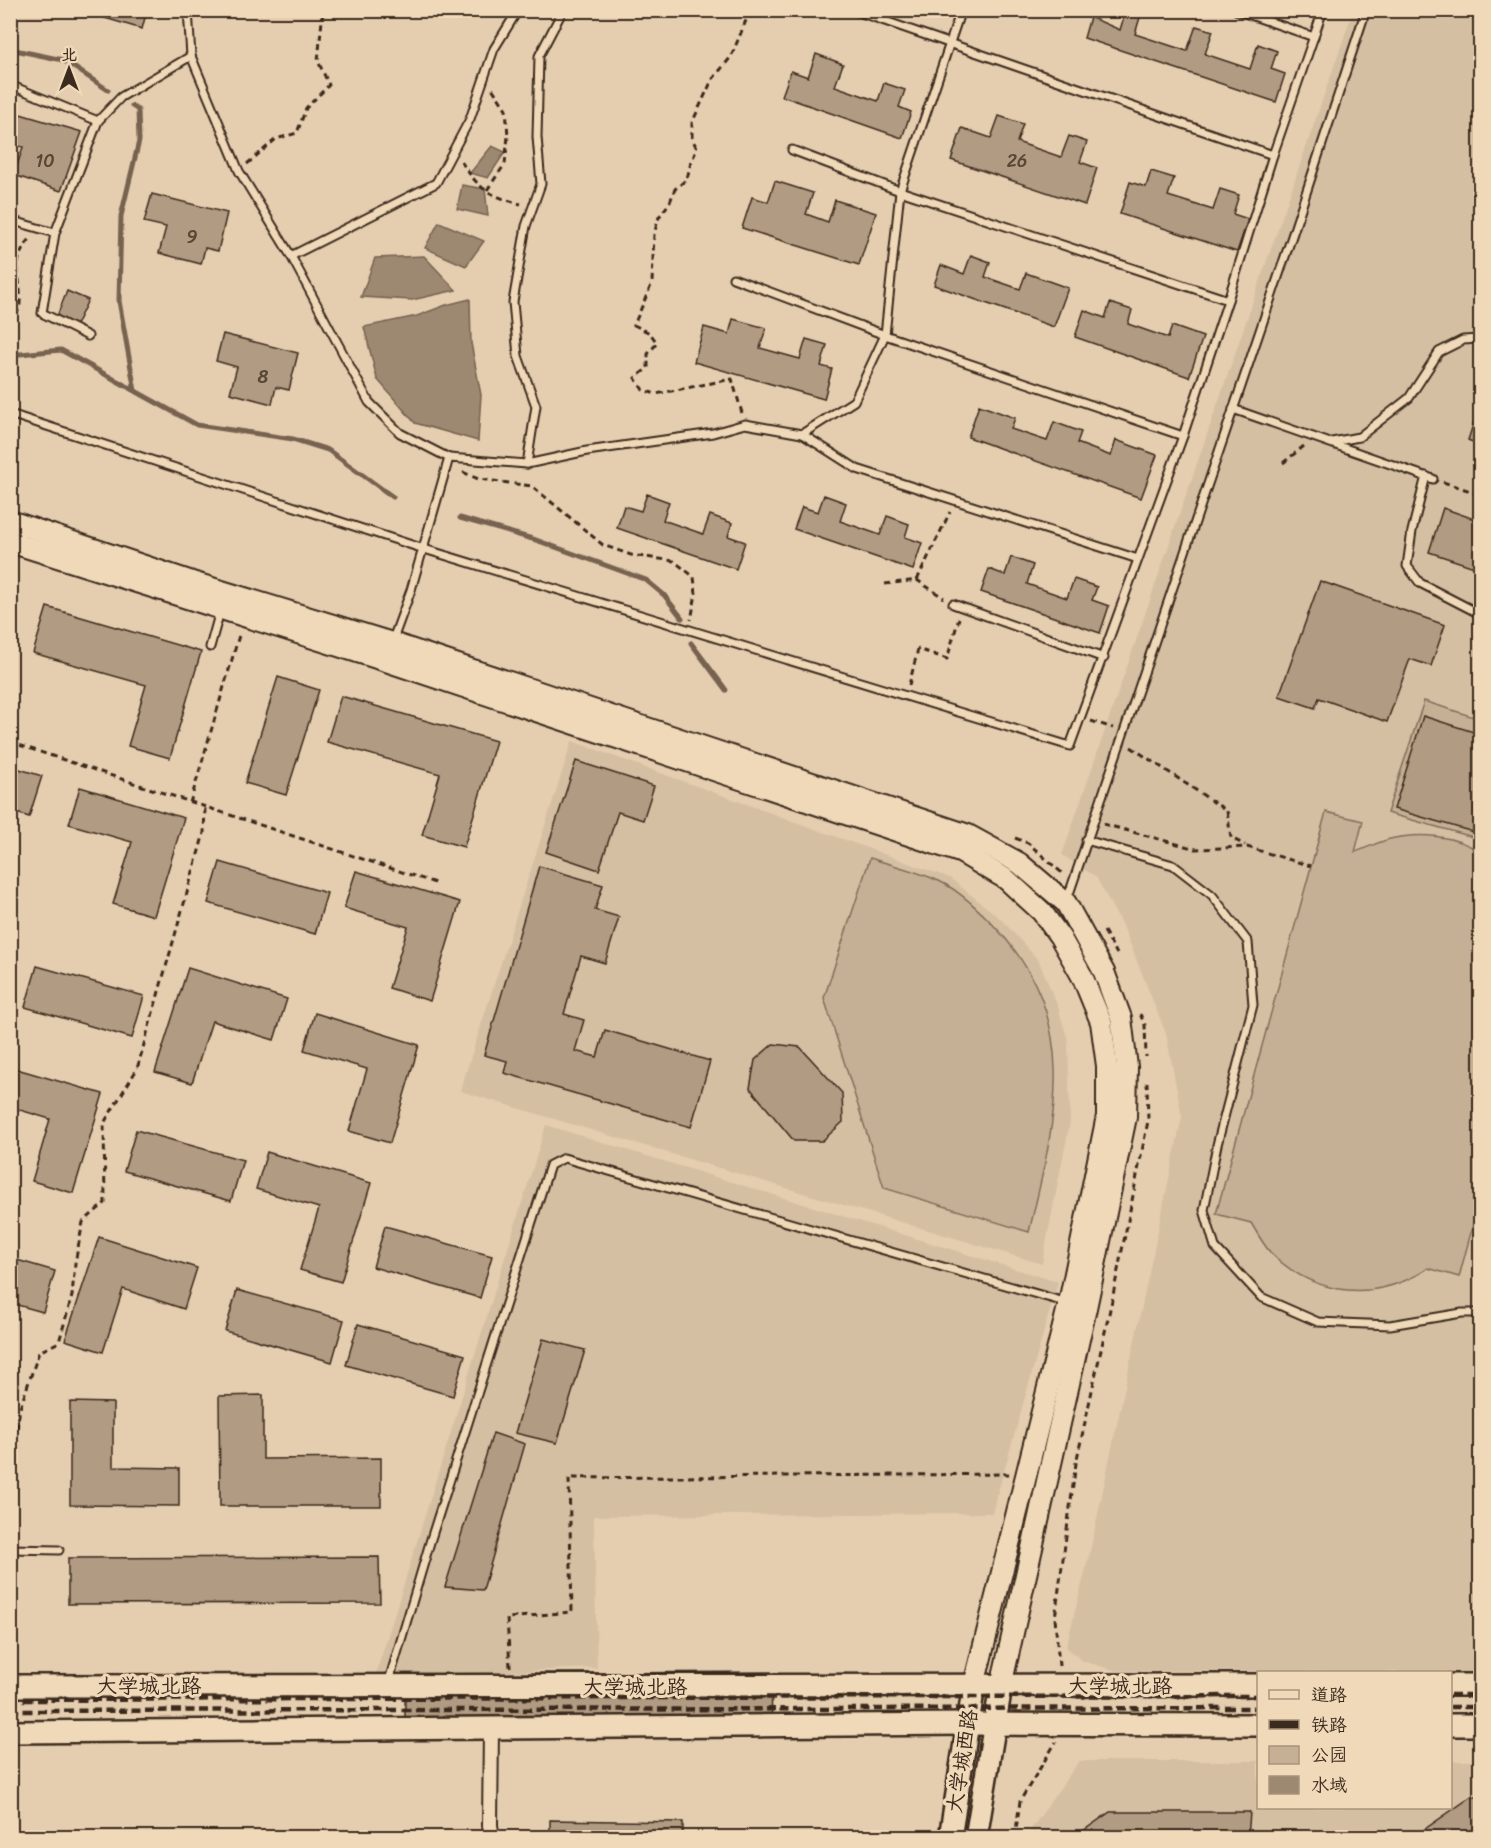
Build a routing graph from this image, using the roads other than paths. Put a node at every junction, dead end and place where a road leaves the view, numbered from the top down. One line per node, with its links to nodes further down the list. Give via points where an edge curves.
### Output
1 (188, 10): 11 (lane)
2 (518, 10): 19 (lane, via 494,49 470,120 436,183)
3 (563, 10): 31 (lane, via 539,56 537,137 541,184 526,226 513,302 518,356 536,406)
4 (853, 10): 10 (lane)
5 (961, 10): 10 (lane)
6 (1236, 10): 9 (lane)
7 (1323, 10): 9 (lane)
8 (1366, 10): 25 (lane)
9 (1314, 37): 15 (lane)
10 (949, 43): 15 (lane); 16 (lane)
11 (191, 56): 13 (lane, via 121,97); 19 (lane, via 239,171)
12 (10, 85): 13 (lane)
13 (98, 121): 18 (lane)
14 (792, 150): 16 (lane)
15 (1273, 155): 21 (lane)
16 (900, 191): 21 (lane); 22 (lane)
17 (10, 220): 18 (lane)
18 (55, 233): 23 (lane, via 42,313)
19 (291, 256): 30 (lane, via 369,402 400,433)
20 (733, 278): 22 (lane)
21 (1228, 300): 28 (lane)
22 (885, 335): 27 (lane, via 854,401); 28 (lane)
23 (88, 336)
24 (1480, 339): 29 (lane, via 1463,340 1439,352 1409,398 1359,437)
25 (1233, 409): 29 (lane); 42 (lane)
26 (10, 414): 34 (lane)
27 (802, 434): 31 (lane, via 745,424 713,433); 35 (lane, via 857,469)
28 (1183, 436): 35 (lane)
29 (1330, 442): 38 (lane, via 1429,477 1412,531 1407,566 1420,583)
30 (451, 458): 31 (lane); 34 (lane)
31 (527, 464)
32 (10, 521): 40 (street)
33 (10, 542): 37 (street)
34 (421, 548): 40 (lane); 41 (lane, via 1070,746)
35 (1138, 560): 41 (lane)
36 (953, 604): 41 (lane)
37 (221, 609): 39 (lane); 40 (street)
38 (1480, 614)
39 (210, 646)
40 (389, 652): 43 (street, via 968,835 1019,863); 44 (street, via 960,852 1006,879 1042,912 1060,938 1101,1022 1107,1066 1107,1116)
41 (1104, 658)
42 (1086, 840): 43 (lane); 45 (lane, via 1173,865 1212,895 1248,942 1253,1005 1204,1210 1215,1247 1261,1298 1318,1322 1390,1325)
43 (1066, 903): 44 (street, via 1104,972 1121,1018 1127,1067 1126,1118)
44 (1077, 1306): 48 (street, via 1027,1473); 53 (lane, via 564,1158 550,1165); 54 (street)
45 (1480, 1313)
46 (10, 1549): 47 (lane)
47 (59, 1550)
48 (974, 1685): 53 (main road, 大学城北路); 54 (main road, 大学城北路); 55 (main road, 大学城西路)
49 (1257, 1685): 54 (main road, 大学城北路)
50 (1452, 1685): 51 (main road)
51 (1480, 1685)
52 (10, 1686): 53 (main road, 大学城北路)
53 (388, 1686)
54 (1001, 1686): 56 (main road, 大学城西路)
55 (968, 1724): 56 (main road, 大学城北路); 60 (main road, 大学城北路); 63 (main road, 大学城西路)
56 (995, 1725): 57 (main road, 大学城北路); 64 (main road, 大学城西路)
57 (1257, 1725)
58 (1452, 1725): 59 (main road)
59 (1480, 1725)
60 (490, 1729): 61 (main road, 大学城北路); 62 (street)
61 (10, 1732)
62 (492, 1838)
63 (950, 1838)
64 (976, 1838)

